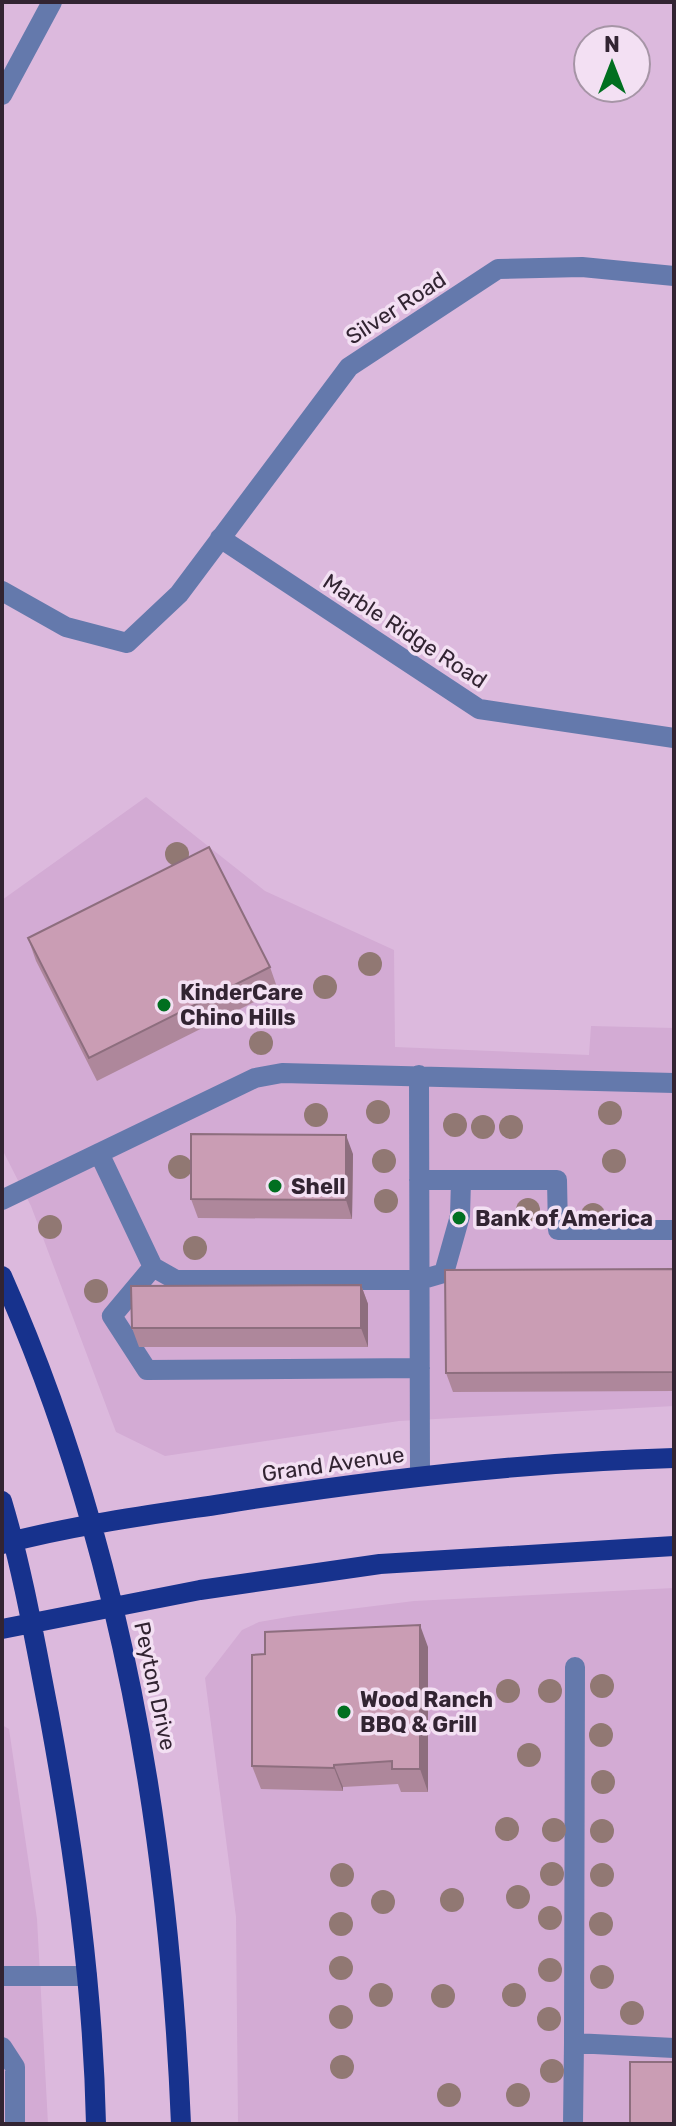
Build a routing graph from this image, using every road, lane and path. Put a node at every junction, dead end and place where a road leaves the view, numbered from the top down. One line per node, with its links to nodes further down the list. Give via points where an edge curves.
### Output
1 (52, 2): 2 (street)
2 (2, 95)
3 (674, 276): 4 (street, Silver Road, via 582,267 498,269 349,367)
4 (220, 538): 5 (street, Silver Road, via 179,594 127,643 66,627); 6 (street, Marble Ridge Road, via 479,709)
5 (2, 591)
6 (674, 738)
7 (419, 1075): 8 (street); 9 (street, via 282,1073 255,1078); 10 (street)
8 (674, 1083)
9 (99, 1153): 12 (street); 14 (street)
10 (419, 1180): 11 (street); 16 (street)
11 (461, 1180): 13 (street, via 557,1180 558,1230); 16 (street, via 460,1216 444,1273)
12 (2, 1200)
13 (674, 1230)
14 (153, 1267): 16 (street, via 176,1280); 17 (street, via 112,1316 147,1370)
15 (2, 1276): 21 (main road, Peyton Drive)
16 (420, 1280): 17 (street)
17 (420, 1368): 19 (street)
18 (674, 1458): 19 (main road, Grand Avenue)
19 (420, 1476): 21 (main road, Grand Avenue)
20 (2, 1501): 22 (main road)
21 (94, 1525): 22 (main road, Grand Avenue); 24 (main road, Peyton Drive)
22 (8, 1543): 25 (main road)
23 (674, 1546): 24 (main road, via 380,1564)
24 (112, 1606): 25 (main road); 35 (main road, Peyton Drive, via 142,1732 159,1839)
25 (32, 1623): 26 (main road); 29 (main road, via 64,1796)
26 (2, 1629)
27 (575, 1667): 30 (street)
28 (2, 1976): 29 (street)
29 (87, 1976): 34 (main road)
30 (574, 2043): 32 (street); 36 (street)
31 (2, 2047): 33 (street, via 15,2067)
32 (674, 2048)
33 (15, 2124)
34 (96, 2124)
35 (181, 2124)
36 (573, 2124)

